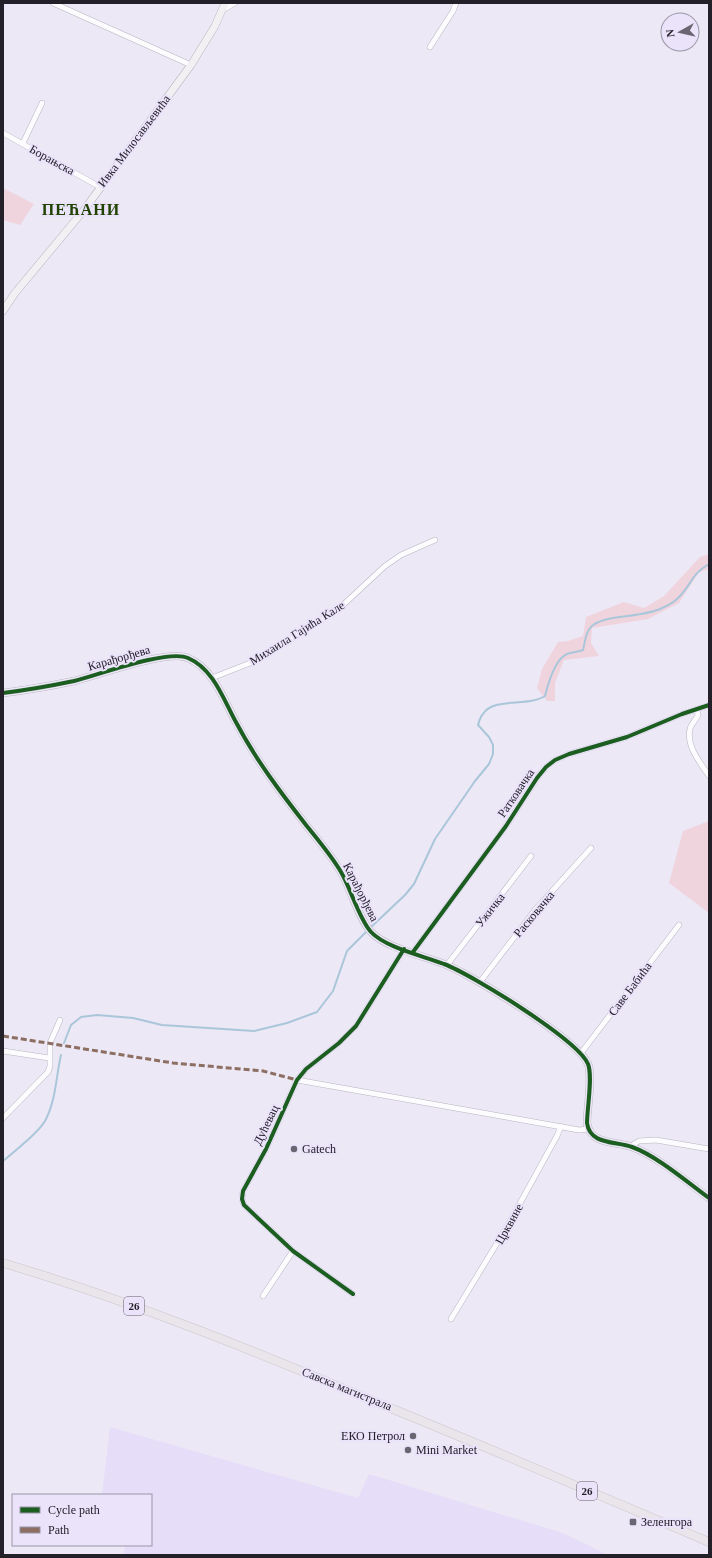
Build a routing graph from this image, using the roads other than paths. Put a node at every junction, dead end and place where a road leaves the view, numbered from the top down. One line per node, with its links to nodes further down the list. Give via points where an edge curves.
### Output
1 (53, 3): 6 (street)
2 (235, 3): 4 (street, via 226,8)
3 (456, 3): 5 (street)
4 (224, 6): 6 (street, Ивка Милосављевића)
5 (430, 47)
6 (191, 65): 10 (street, Ивка Милосављевића)
7 (42, 103): 9 (street)
8 (3, 133): 9 (street, Борањска)
9 (23, 143): 10 (street, Борањска)
10 (100, 187): 11 (street, Ивка Милосављевића)
11 (3, 311)
12 (435, 540): 13 (street, Михаила Гајића Кале, via 385,566 330,615 255,661)
13 (212, 678): 14 (street, Карађорђева, via 193,661 176,655 51,686); 21 (street, Карађорђева, via 252,752 341,872 367,927 380,940)
14 (3, 693)
15 (709, 705): 16 (street, Ратковачка)
16 (697, 710): 17 (street, via 698,715 690,727 689,739); 22 (street, Ратковачка, via 627,737 569,754 546,767)
17 (709, 776)
18 (590, 848): 24 (street, Расковачка, via 535,910)
19 (531, 856): 23 (street, Ужичка)
20 (680, 925): 27 (street, Саве Бабића)
21 (404, 949): 22 (street, Карађорђева); 29 (street, Дућевац, via 356,1026 306,1069)
22 (413, 952): 23 (street, Карађорђева)
23 (448, 965): 24 (street, Карађорђева)
24 (480, 982): 27 (street, Карађорђева, via 557,1032)
25 (60, 1020): 28 (street, via 50,1043)
26 (3, 1051): 28 (street)
27 (580, 1053): 32 (street, Карађорђева, via 590,1072)
28 (49, 1058): 30 (street, via 48,1072)
29 (297, 1080): 31 (street); 36 (street, Дућевац, via 266,1149 243,1191 242,1199 244,1205)
30 (3, 1118)
31 (561, 1126): 32 (street); 40 (street, Црквине, via 504,1232)
32 (588, 1129): 33 (street, via 596,1138)
33 (631, 1146): 34 (street, via 640,1141 656,1140); 35 (street, via 650,1156)
34 (709, 1149)
35 (709, 1198)
36 (293, 1250): 38 (street, Дућевац); 39 (street)
37 (3, 1263): 41 (main road, Савска магистрала / 26, via 76,1285 243,1347)
38 (353, 1294)
39 (263, 1296)
40 (451, 1319)
41 (709, 1542)

